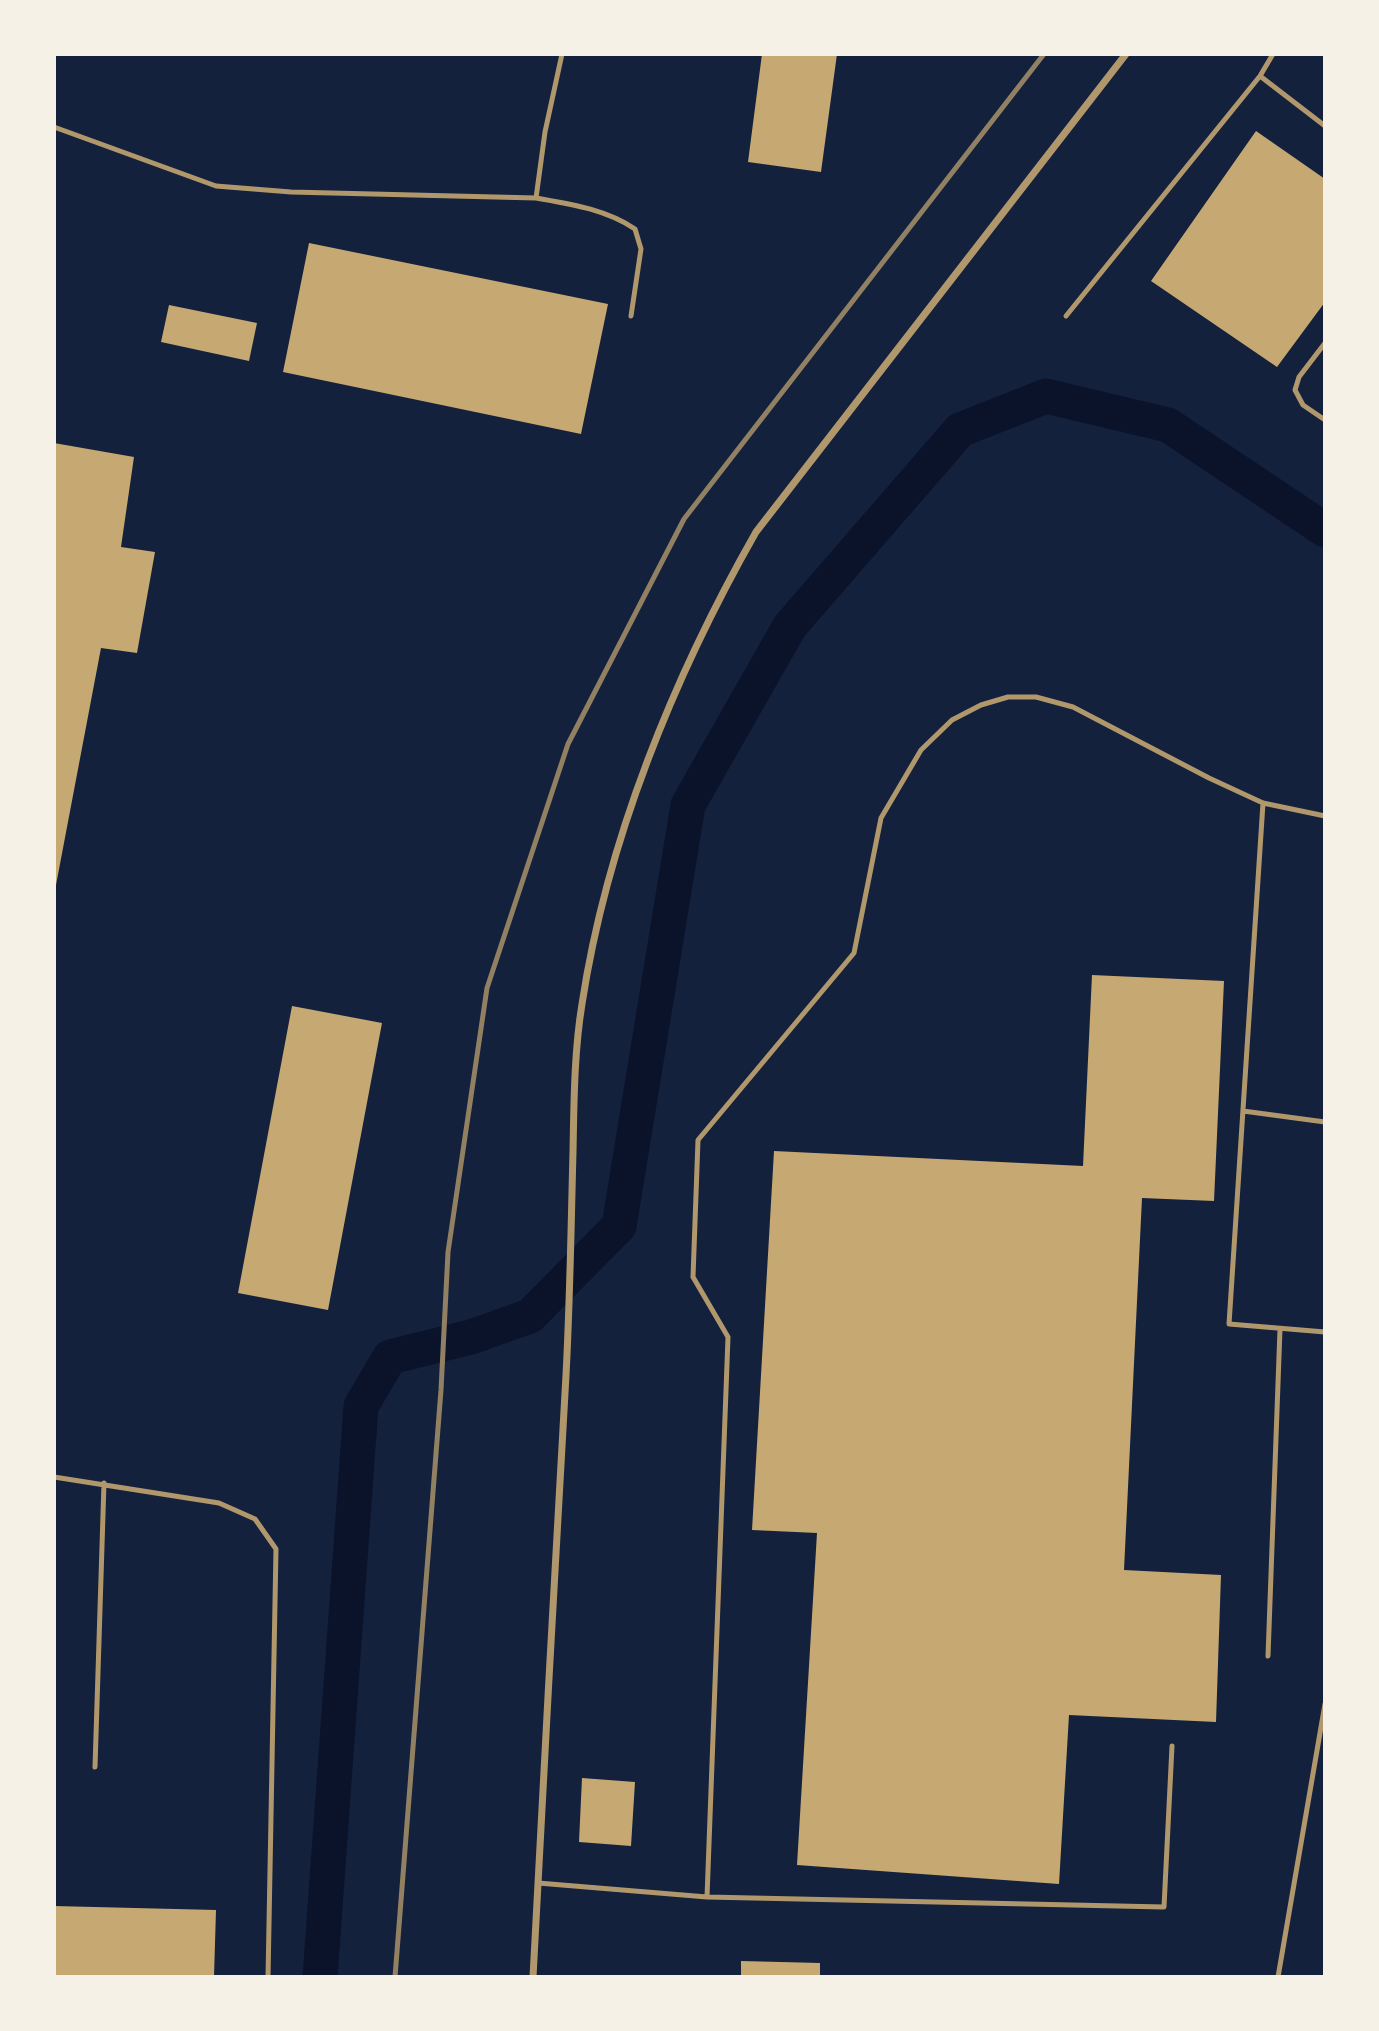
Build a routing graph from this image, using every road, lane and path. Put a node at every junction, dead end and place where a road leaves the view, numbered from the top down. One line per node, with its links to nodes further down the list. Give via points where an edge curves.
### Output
1 (562, 54): 7 (lane)
2 (1126, 54): 24 (street, via 755,532 696,646 622,835 591,954 576,1064 566,1368)
3 (1273, 54): 4 (lane)
4 (1260, 76): 5 (lane); 9 (lane)
5 (1325, 126)
6 (54, 127): 7 (lane, via 216,186)
7 (536, 198): 8 (lane, via 619,218 635,229 641,249)
8 (631, 316)
9 (1066, 316)
10 (1325, 342): 11 (lane, via 1295,390 1303,405)
11 (1325, 420)
12 (1263, 803): 13 (lane); 14 (lane); 25 (lane, via 1073,707 1036,697 1008,697 952,720 921,750 881,818 854,953 698,1140 693,1277 728,1338)
13 (1325, 816)
14 (1243, 1111): 15 (lane); 16 (lane, via 1229,1324)
15 (1325, 1122)
16 (1280, 1329): 17 (lane); 20 (lane)
17 (1325, 1332)
18 (54, 1477): 19 (lane)
19 (104, 1483): 23 (lane); 26 (lane, via 219,1503 255,1520 276,1549)
20 (1268, 1656)
21 (1325, 1703): 28 (lane)
22 (1172, 1746): 25 (lane, via 1164,1908)
23 (95, 1767)
24 (538, 1883): 25 (lane); 27 (street)
25 (707, 1897)
26 (268, 1977)
27 (533, 1977)
28 (1278, 1977)

